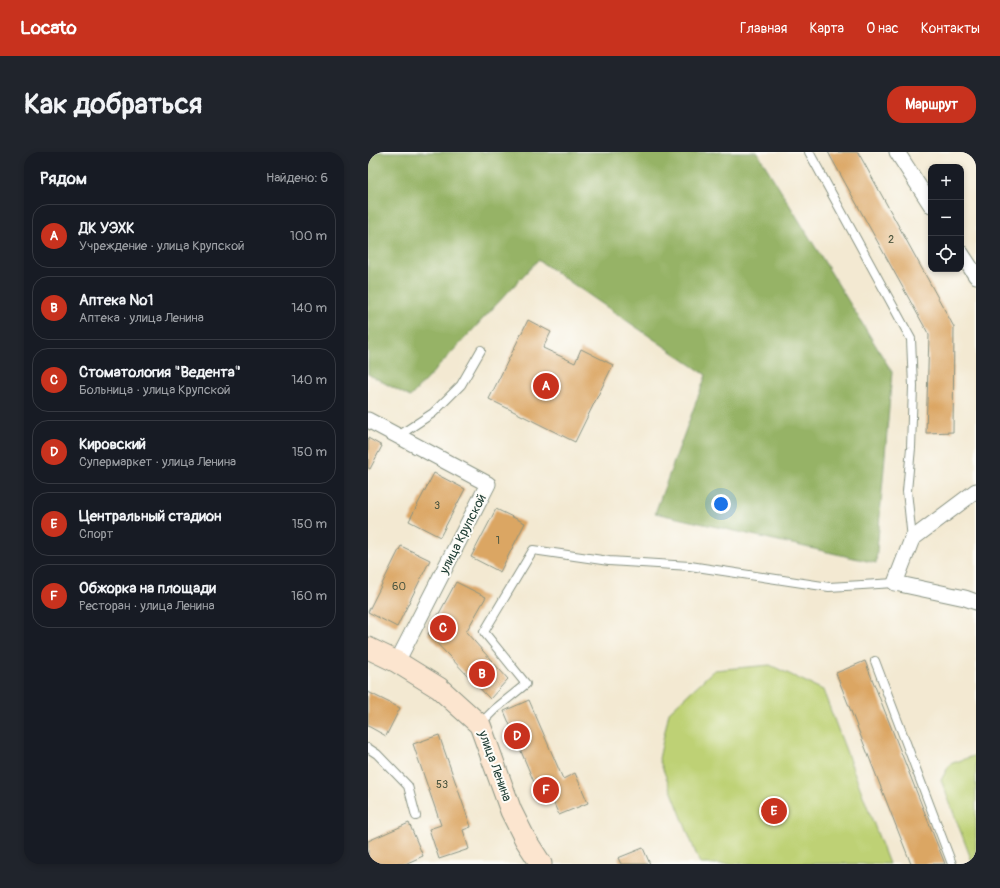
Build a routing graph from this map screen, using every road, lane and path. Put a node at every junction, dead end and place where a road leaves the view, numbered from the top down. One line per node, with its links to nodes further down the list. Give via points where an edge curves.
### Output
1 (809, 152): 10 (lane, via 911,339 913,394 907,491)
2 (897, 152): 3 (street)
3 (928, 201)
4 (964, 258): 5 (street)
5 (976, 276)
6 (481, 350): 8 (lane, via 461,385 433,413)
7 (368, 420): 8 (street, улица Крупской)
8 (398, 436): 15 (street, улица Крупской, via 488,484)
9 (976, 491): 10 (street)
10 (912, 539): 11 (street)
11 (895, 583): 12 (street); 16 (lane, via 829,587 690,566 609,561 533,550 484,632 526,684)
12 (976, 602)
13 (368, 648): 15 (main road, улица Ленина)
14 (875, 661): 20 (lane)
15 (397, 662): 16 (main road, улица Ленина, via 440,688)
16 (480, 725): 19 (main road, улица Ленина, via 511,811)
17 (368, 748): 18 (lane, via 408,786)
18 (416, 816)
19 (533, 860)
20 (952, 864)

